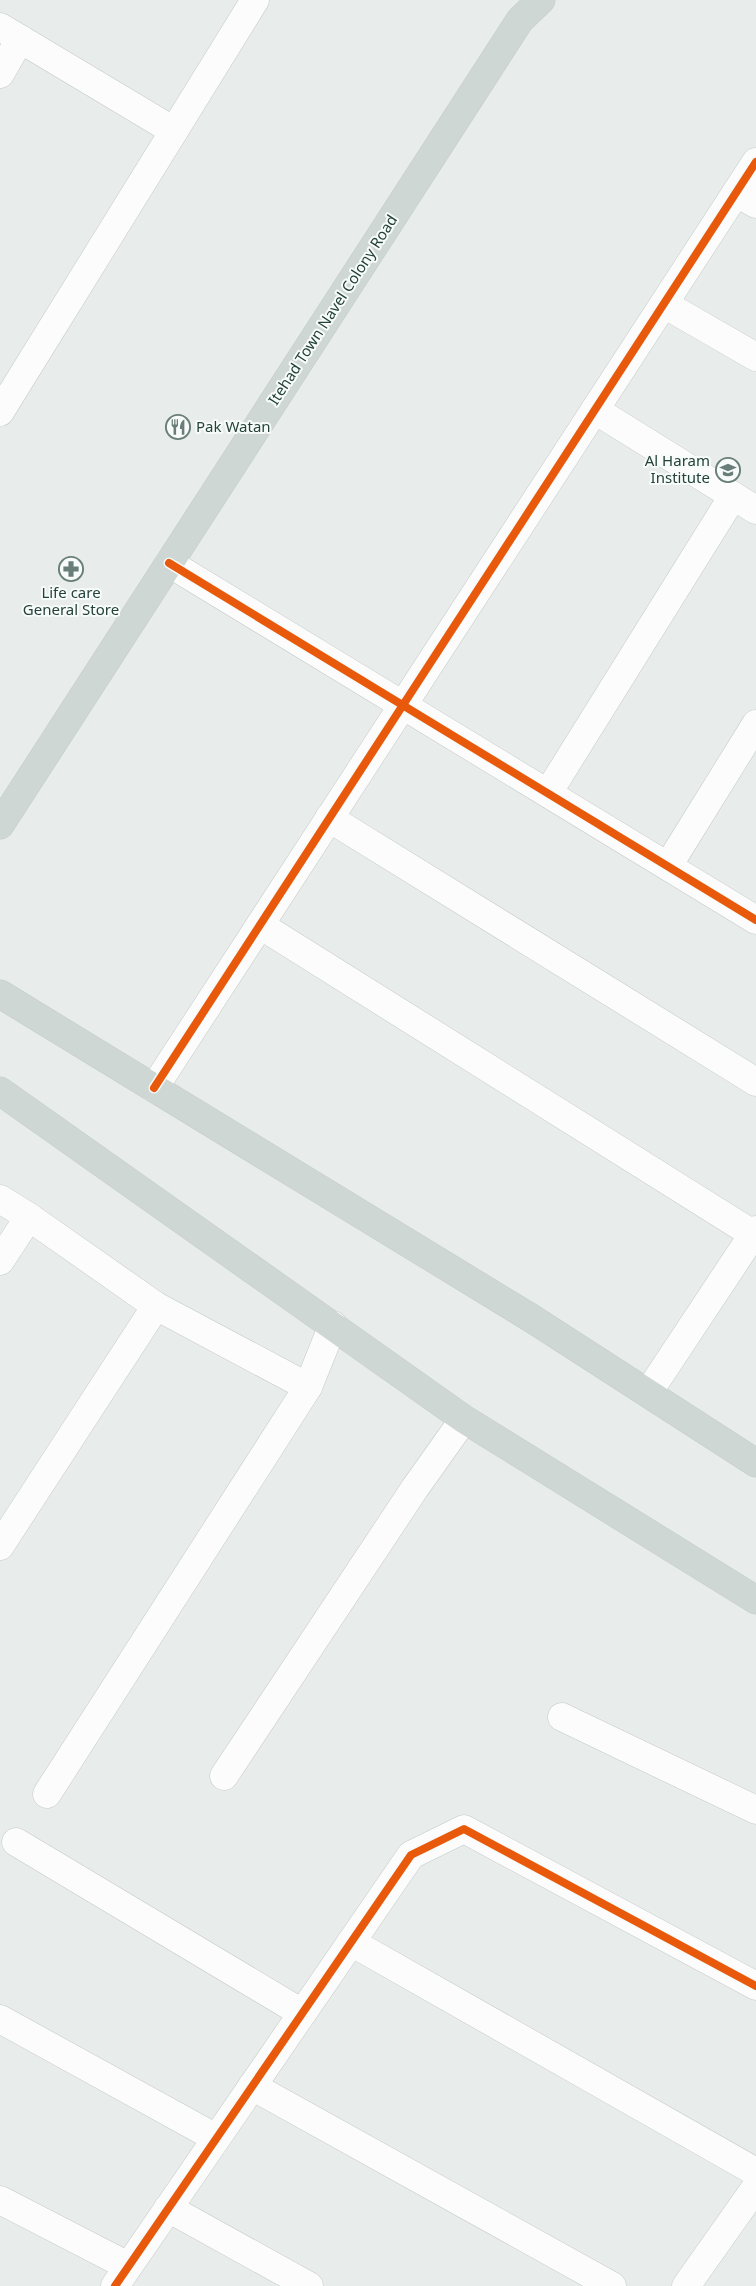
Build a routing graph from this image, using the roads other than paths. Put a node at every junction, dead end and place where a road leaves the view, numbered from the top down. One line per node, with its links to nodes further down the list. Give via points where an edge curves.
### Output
1 (541, 0): 14 (main road, Itehad Town Navel Colony Road, via 520,20)
2 (246, 3): 5 (street)
3 (10, 33): 4 (street); 5 (street)
4 (0, 74)
5 (174, 131): 11 (street)
6 (756, 162): 7 (street)
7 (746, 198): 8 (street)
8 (664, 304): 9 (street); 10 (street)
9 (756, 357)
10 (595, 410): 12 (street); 15 (street)
11 (0, 412)
12 (733, 496): 13 (street); 17 (street)
13 (756, 510)
14 (169, 563): 15 (street); 19 (main road, Itehad Town Navel Colony Road)
15 (403, 704): 17 (street); 18 (street)
16 (756, 724): 20 (street)
17 (548, 793): 20 (street)
18 (329, 818): 22 (street); 24 (street)
19 (0, 826)
20 (668, 866): 21 (street)
21 (756, 920)
22 (260, 925): 25 (street); 29 (street)
23 (0, 994): 25 (main road)
24 (756, 1082)
25 (154, 1088): 34 (main road)
26 (0, 1091): 32 (main road)
27 (0, 1199): 28 (street)
28 (29, 1217): 30 (street); 31 (street)
29 (755, 1234): 34 (street)
30 (0, 1261)
31 (156, 1306): 33 (street); 37 (street)
32 (333, 1325): 33 (street); 35 (main road)
33 (308, 1386): 41 (street)
34 (648, 1393): 36 (main road)
35 (464, 1419): 38 (main road); 40 (street)
36 (756, 1463)
37 (0, 1546)
38 (756, 1600)
39 (562, 1717): 42 (street)
40 (224, 1776)
41 (47, 1794)
42 (756, 1810)
43 (16, 1842): 46 (street)
44 (351, 1942): 45 (street, via 411,1855 464,1829); 46 (street); 50 (street)
45 (756, 1986)
46 (302, 2013): 48 (street)
47 (0, 2019): 49 (street)
48 (252, 2086): 49 (street); 56 (street)
49 (216, 2138): 53 (street)
50 (756, 2172)
51 (756, 2187): 57 (street)
52 (0, 2200): 54 (street)
53 (168, 2208): 54 (street); 55 (street)
54 (121, 2276)
55 (308, 2286)
56 (612, 2286)
57 (686, 2286)

